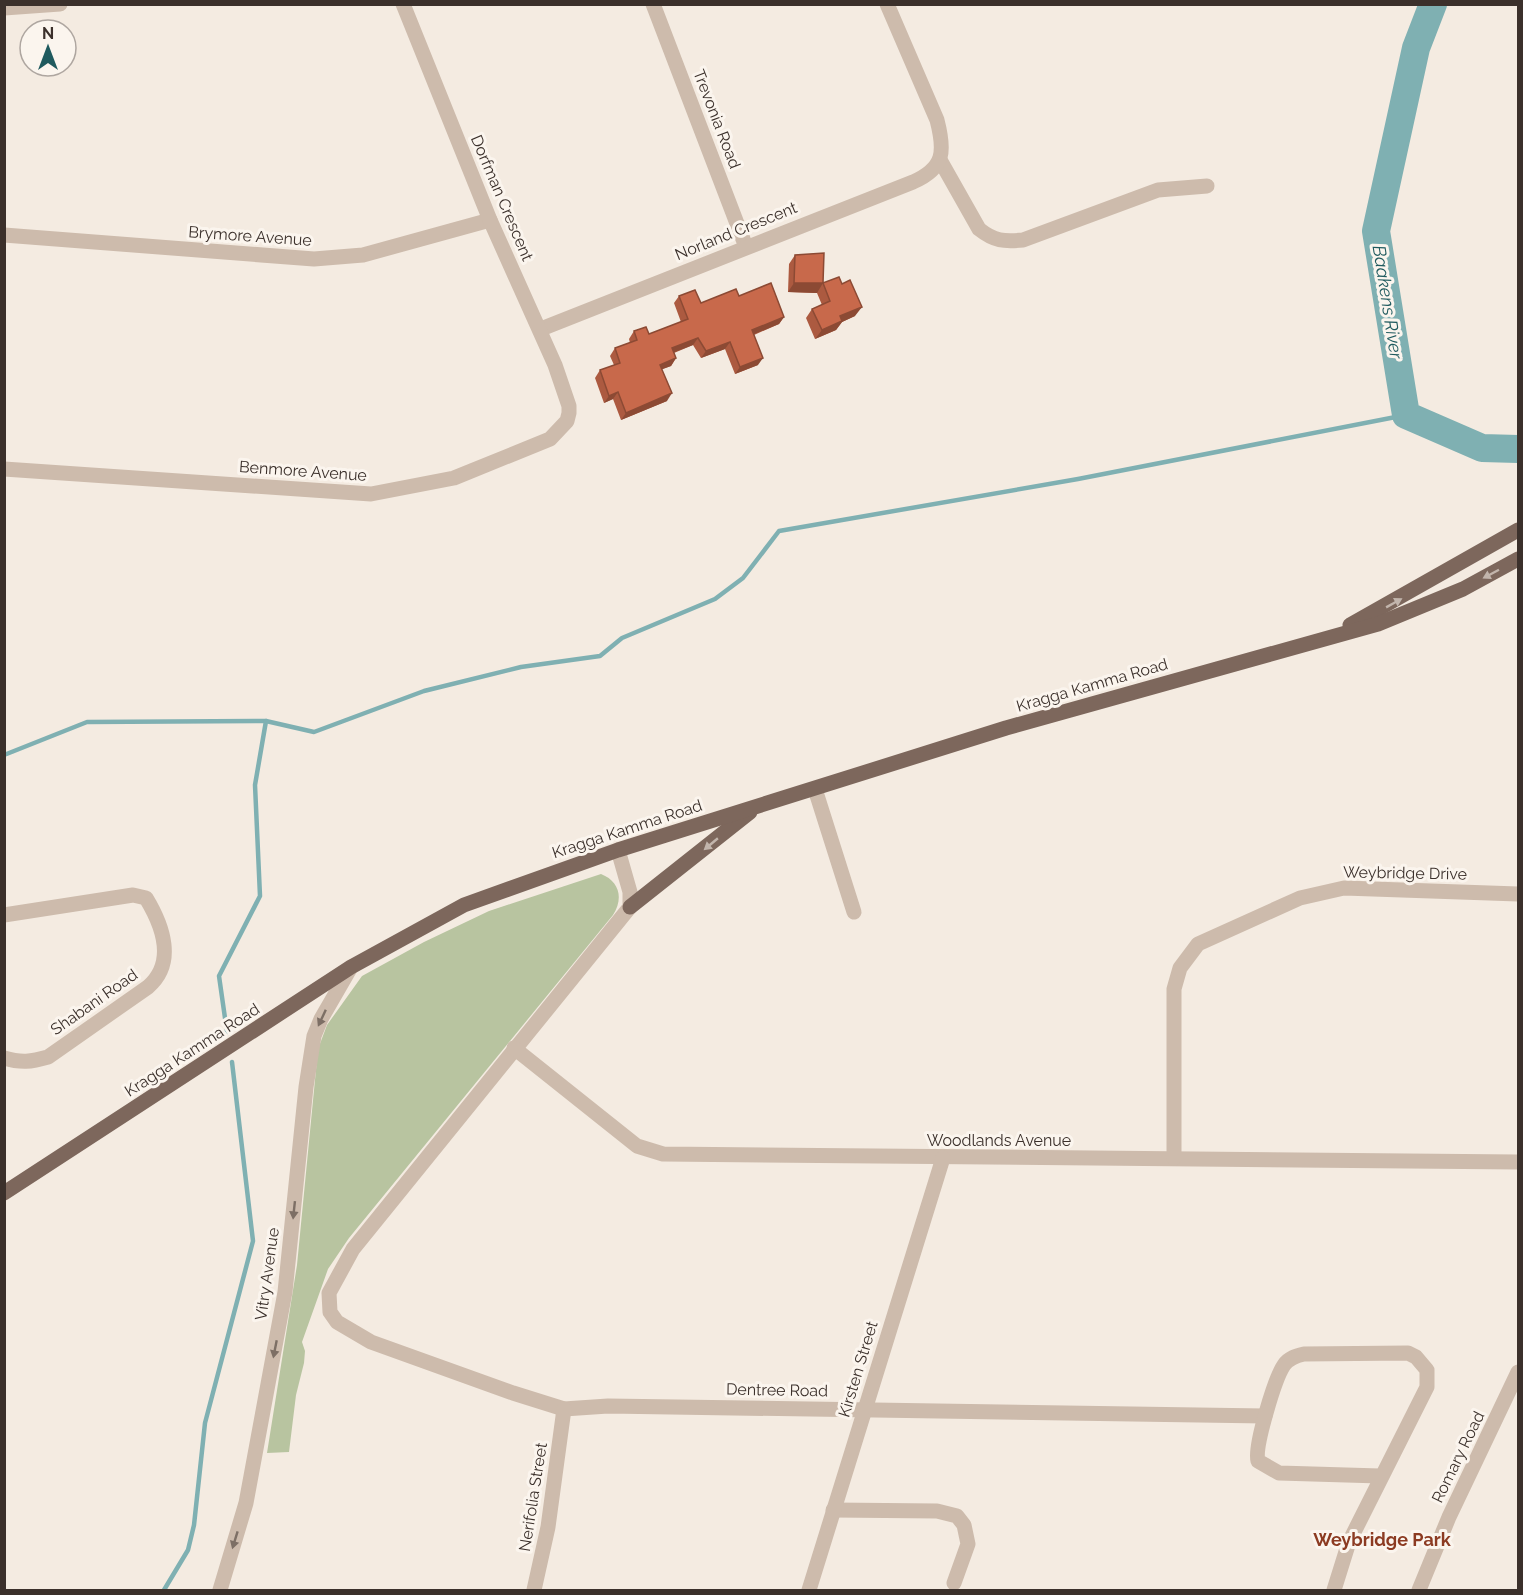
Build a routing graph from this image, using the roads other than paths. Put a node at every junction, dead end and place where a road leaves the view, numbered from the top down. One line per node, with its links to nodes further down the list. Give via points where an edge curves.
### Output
1 (60, 4): 5 (street)
2 (403, 4): 8 (street, Dorfman Crescent)
3 (653, 4): 10 (street, Trevonia Road)
4 (887, 4): 6 (street, via 936,120 942,140)
5 (4, 8)
6 (940, 160): 7 (street, via 979,229 1003,242 1023,240 1158,190); 10 (street, Norland Crescent, via 933,171 913,182)
7 (1207, 186)
8 (490, 220): 9 (street, Brymore Avenue, via 363,255 314,259); 11 (street, Dorfman Crescent)
9 (4, 235)
10 (746, 247): 11 (street, Norland Crescent)
11 (541, 329): 12 (street, Dorfman Crescent)
12 (569, 406): 13 (street, Benmore Avenue, via 567,421 550,439 454,478 371,494)
13 (4, 469)
14 (1518, 530): 16 (main road, Kragga Kamma Road, one-way to 14, via 1390,605)
15 (1518, 559): 16 (main road, Kragga Kamma Road, one-way to 16, via 1463,589 1388,620)
16 (1323, 639): 17 (main road, Kragga Kamma Road, via 1006,728)
17 (815, 789): 18 (main road, Kragga Kamma Road); 22 (street)
18 (756, 806): 19 (main road, Kragga Kamma Road); 21 (main road, one-way to 21)
19 (618, 850): 21 (street, via 630,892); 24 (main road, Kragga Kamma Road, via 464,905)
20 (1518, 894): 28 (street, Weybridge Drive, via 1344,888 1300,898 1198,944 1180,968 1174,989)
21 (630, 907): 25 (street)
22 (854, 912)
23 (4, 915): 26 (street, Shabani Road, via 133,895 146,898 158,920 165,958 158,978 148,987 48,1057 31,1062)
24 (351, 967): 30 (main road, Kragga Kamma Road); 38 (street, Vitry Avenue, one-way to 38, via 314,1036 285,1292 246,1503)
25 (514, 1048): 27 (street, Woodlands Avenue, via 649,1151 699,1156); 32 (street, Dentree Road, via 353,1249 329,1293 330,1312 337,1322 371,1342)
26 (4, 1058)
27 (944, 1158): 28 (street, Woodlands Avenue); 33 (street, Kirsten Street)
28 (1174, 1158): 29 (street, Woodlands Avenue)
29 (1518, 1162)
30 (4, 1193)
31 (1518, 1372): 42 (street, Romary Road)
32 (564, 1409): 33 (street, Dentree Road); 39 (street, Nerifolia Street)
33 (864, 1409): 34 (street, Dentree Road); 36 (street, Kirsten Street)
34 (1265, 1416): 35 (street, via 1256,1453 1258,1461 1270,1470); 35 (street, via 1282,1369 1292,1357 1408,1353 1416,1357 1427,1370 1427,1387)
35 (1380, 1476): 41 (street, via 1349,1542)
36 (833, 1510): 37 (street, via 937,1511 957,1516 964,1525 968,1544); 40 (street, Kirsten Street)
37 (954, 1583)
38 (219, 1590)
39 (534, 1590)
40 (808, 1590)
41 (1334, 1590)
42 (1419, 1590)

